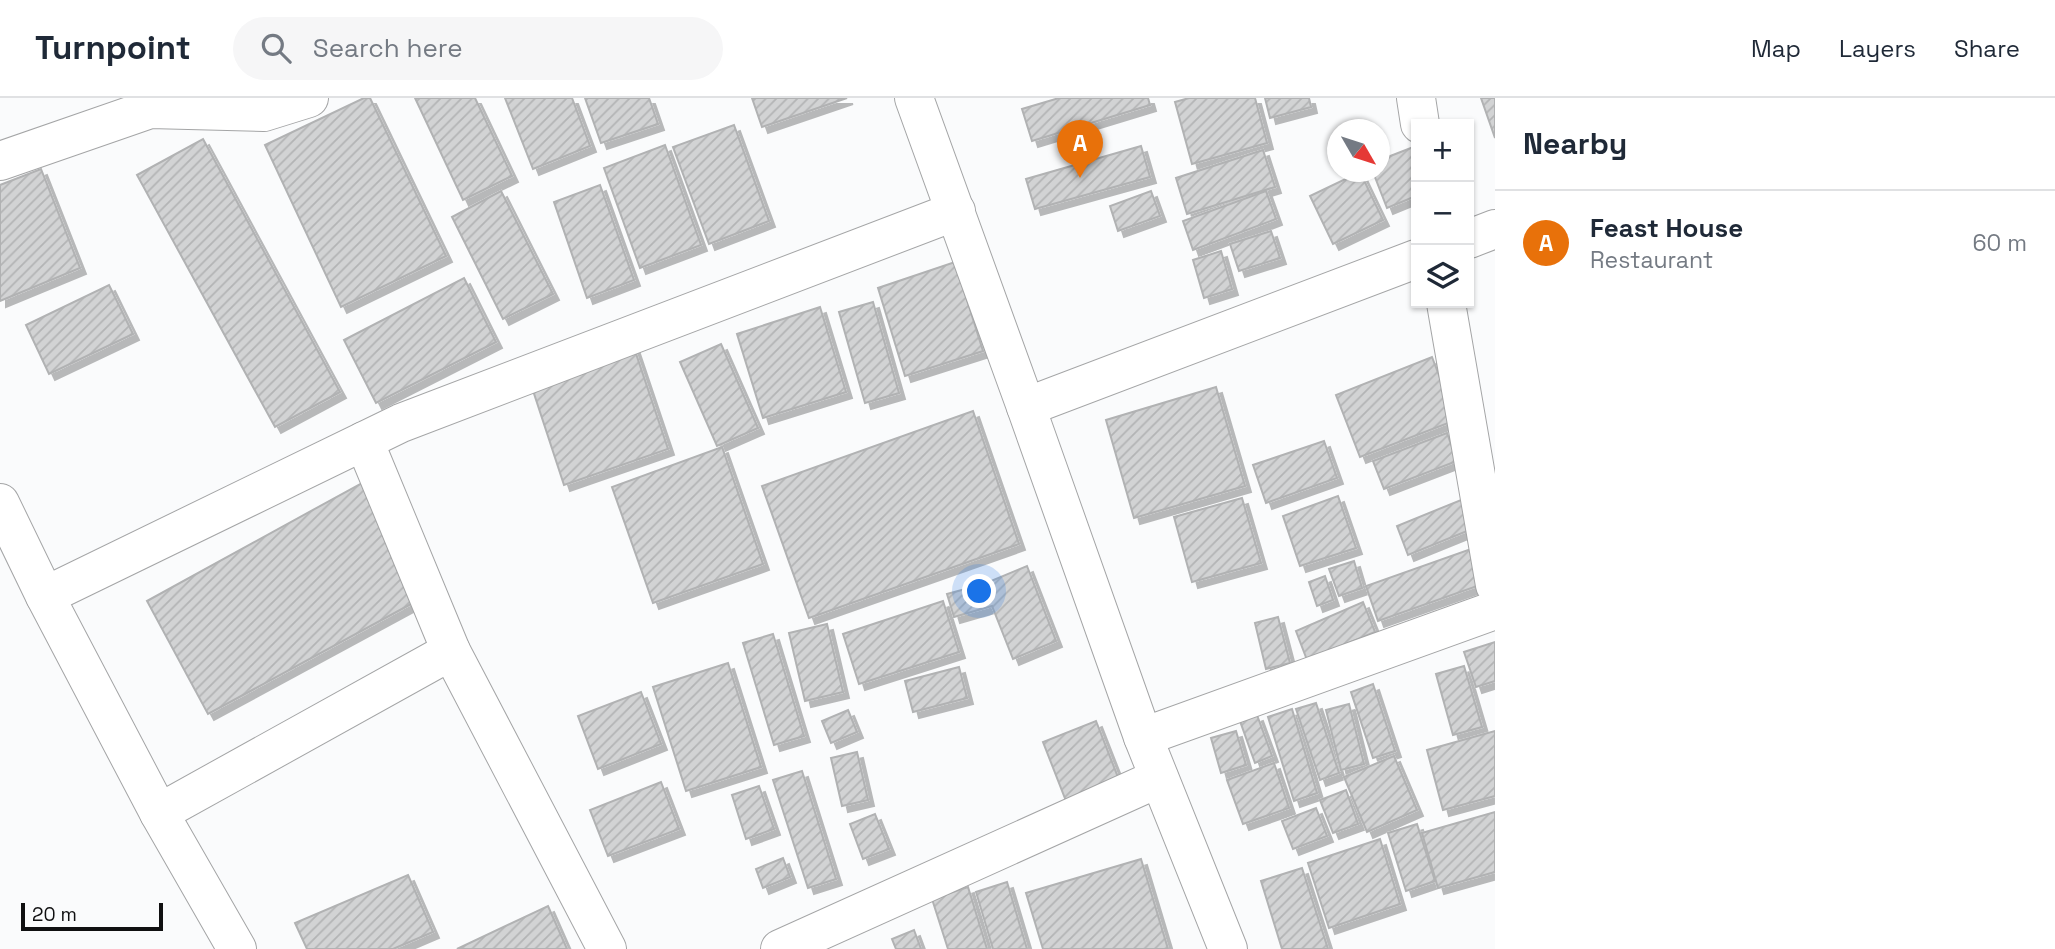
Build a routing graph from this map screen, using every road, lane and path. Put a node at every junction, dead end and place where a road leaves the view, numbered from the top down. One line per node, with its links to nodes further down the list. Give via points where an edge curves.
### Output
1 (309, 98): 5 (street, via 264,111 150,109)
2 (914, 98): 6 (street)
3 (1416, 98): 4 (street)
4 (1419, 119)
5 (0, 161)
6 (956, 211): 11 (street); 12 (street)
7 (1495, 229): 8 (street)
8 (1474, 237)
9 (1411, 261): 11 (street)
10 (1447, 308): 14 (street)
11 (1026, 407): 18 (street)
12 (364, 441): 15 (street); 17 (street)
13 (0, 503): 15 (street)
14 (1495, 585)
15 (46, 596): 20 (street)
16 (1495, 610): 18 (street)
17 (451, 651): 20 (street); 22 (street)
18 (1143, 737): 19 (street)
19 (1159, 778): 23 (street); 24 (street)
20 (159, 813): 21 (street)
21 (237, 949)
22 (607, 949)
23 (780, 949)
24 (1228, 949)

